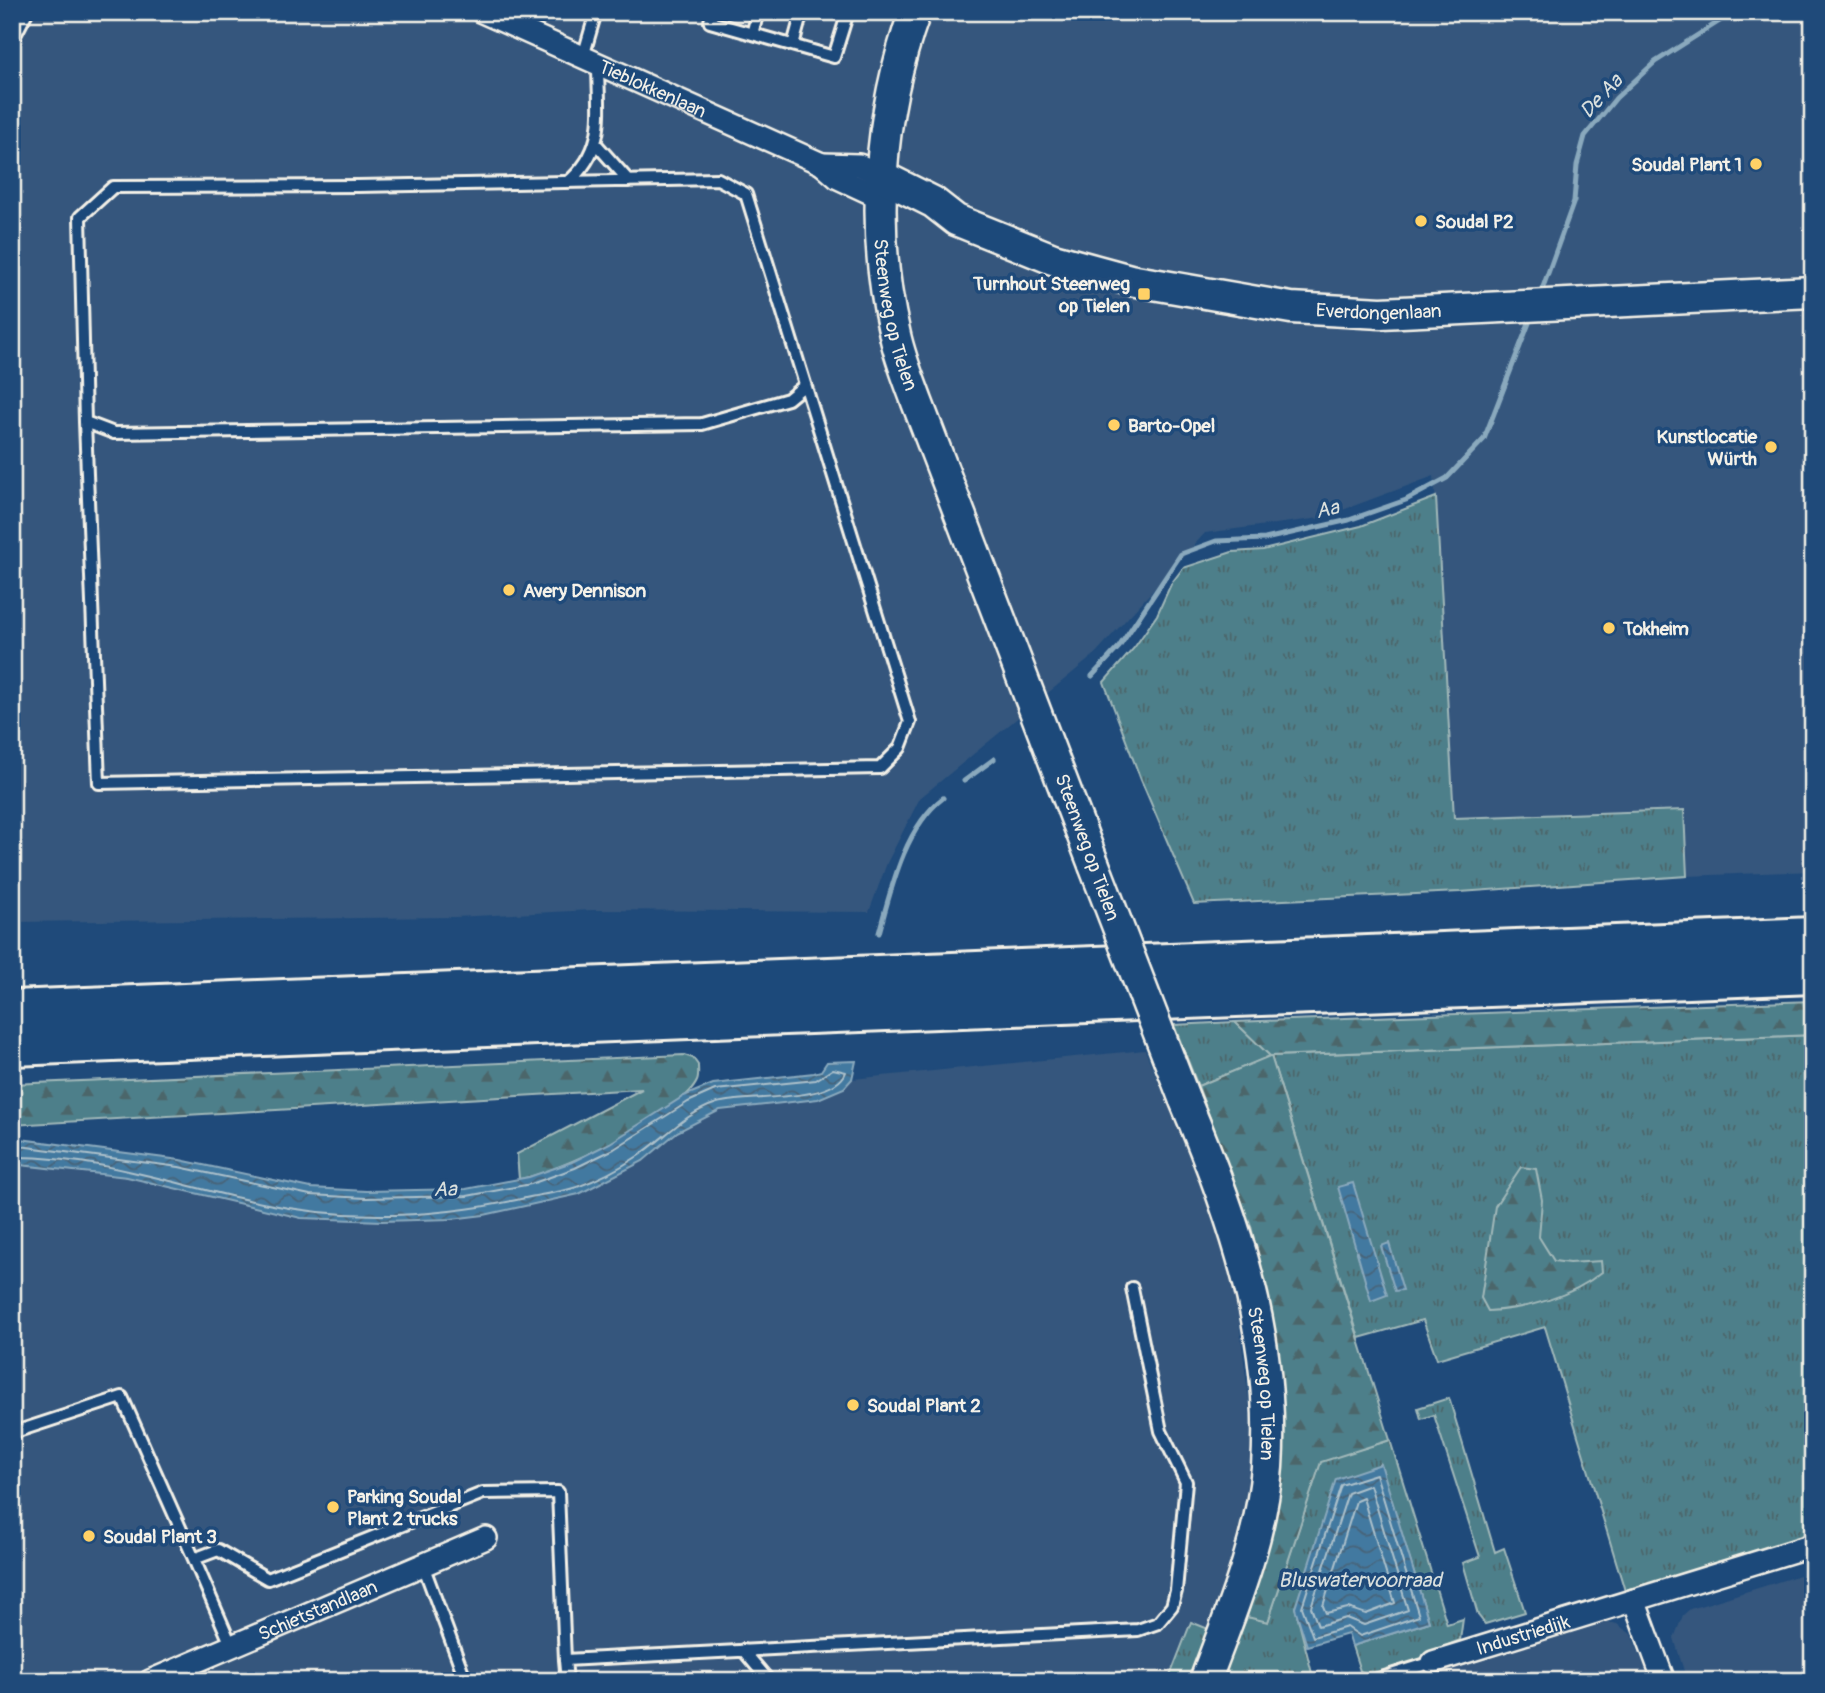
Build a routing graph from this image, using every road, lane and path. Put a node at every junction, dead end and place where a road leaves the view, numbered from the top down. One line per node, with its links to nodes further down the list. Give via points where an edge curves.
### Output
1 (27, 12): 11 (lane)
2 (482, 12): 9 (street, Tieblokkenlaan)
3 (596, 12): 13 (lane)
4 (712, 12): 10 (lane, via 710,22)
5 (758, 12): 10 (lane)
6 (802, 12): 12 (lane)
7 (848, 12): 12 (lane, via 834,57)
8 (915, 12): 17 (street, Steenweg op Tielen, via 889,108)
9 (518, 20): 13 (street, Tieblokkenlaan)
10 (752, 34): 12 (lane)
11 (12, 41)
12 (793, 45)
13 (591, 60): 14 (lane); 17 (street, Tieblokkenlaan, via 822,164 859,165)
14 (597, 145): 15 (lane); 16 (lane, via 583,170)
15 (629, 181): 16 (lane); 19 (lane, via 718,179 746,194)
16 (568, 182): 20 (lane, via 113,187 80,218)
17 (881, 187): 18 (street, Everdongenlaan, via 933,202 956,220 1053,259 1130,281 1291,308 1381,313); 40 (street, Steenweg op Tielen, bridge, via 895,335 917,402 1219,1181 1249,1278 1262,1338 1268,1400 1267,1469 1241,1586)
18 (1813, 292)
19 (805, 386): 20 (lane, via 788,399 702,424 114,433); 20 (lane, via 910,722 900,748 880,768 99,783)
20 (85, 422)
21 (1813, 937): 23 (highway)
22 (1813, 974): 24 (highway)
23 (12, 1010)
24 (12, 1046)
25 (1132, 1288): 33 (lane, via 1161,1431 1186,1482 1176,1591 1166,1616 1138,1630)
26 (12, 1433): 29 (lane, via 122,1397)
27 (486, 1538): 30 (street, Schietstandlaan)
28 (1813, 1545): 31 (street, Industriedijk)
29 (194, 1559): 32 (lane); 34 (lane, via 218,1550 268,1579 483,1493 558,1492)
30 (423, 1565): 32 (street, Schietstandlaan); 37 (lane)
31 (1634, 1600): 35 (street, Industriedijk); 42 (street)
32 (232, 1647): 36 (street, Schietstandlaan)
33 (743, 1650): 34 (lane); 39 (lane)
34 (565, 1660): 38 (lane)
35 (1433, 1662): 41 (lane, Industriedijk)
36 (150, 1681)
37 (467, 1681)
38 (567, 1681)
39 (769, 1681)
40 (1205, 1681)
41 (1373, 1681)
42 (1664, 1681)

